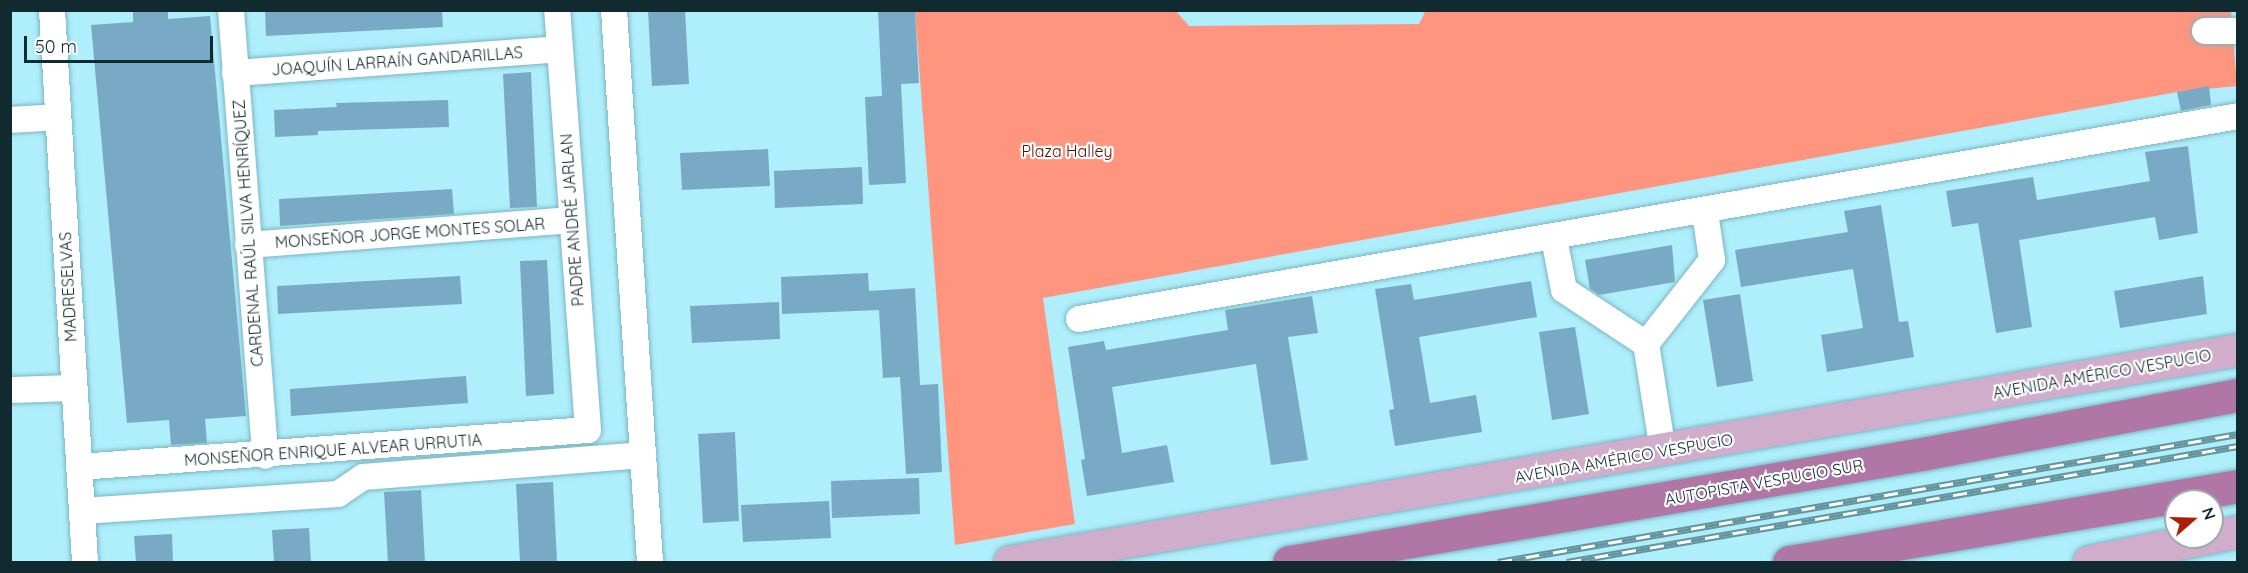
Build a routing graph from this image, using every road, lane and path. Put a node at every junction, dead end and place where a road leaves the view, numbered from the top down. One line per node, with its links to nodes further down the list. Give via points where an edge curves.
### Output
1 (52, 10): 10 (street, MADRESELVAS)
2 (231, 10): 8 (street, CARDENAL RAÚL SILVA HENRÍQUEZ)
3 (557, 10): 7 (street, PADRE ANDRÉ JARLAN)
4 (614, 10): 24 (street)
5 (2205, 31): 6 (street)
6 (2238, 31)
7 (559, 49): 8 (street, JOAQUÍN LARRAÍN GANDARILLAS); 13 (street, PADRE ANDRÉ JARLAN)
8 (235, 73): 15 (street, CARDENAL RAÚL SILVA HENRÍQUEZ)
9 (2238, 116): 12 (street)
10 (58, 117): 11 (street); 19 (street, MADRESELVAS)
11 (10, 120)
12 (1705, 212): 14 (street); 17 (street, via 1712,260)
13 (572, 220): 15 (street, MONSEÑOR JORGE MONTES SOLAR); 22 (street, PADRE ANDRÉ JARLAN)
14 (1554, 238): 16 (street); 17 (street, via 1564,290)
15 (248, 245): 25 (street, CARDENAL RAÚL SILVA HENRÍQUEZ)
16 (1079, 319)
17 (1646, 344): 23 (street)
18 (2238, 350): 23 (main road, AVENIDA AMÉRICO VESPUCIO)
19 (74, 388): 20 (street); 26 (street, MADRESELVAS)
20 (10, 390)
21 (2238, 395): 33 (highway, AUTOPISTA VESPUCIO SUR, via 1910,456)
22 (588, 430): 25 (street, MONSEÑOR ENRIQUE ALVEAR URRUTIA)
23 (1663, 451): 32 (main road, AVENIDA AMÉRICO VESPUCIO)
24 (643, 455): 28 (street, via 363,477 338,494); 31 (street)
25 (265, 456): 26 (street, MONSEÑOR ENRIQUE ALVEAR URRUTIA)
26 (79, 467): 28 (street, MADRESELVAS)
27 (2238, 486): 34 (highway)
28 (82, 511): 30 (street, MADRESELVAS)
29 (2238, 532): 35 (main road)
30 (85, 562)
31 (650, 562)
32 (1010, 562)
33 (1289, 562)
34 (1789, 562)
35 (2089, 562)

